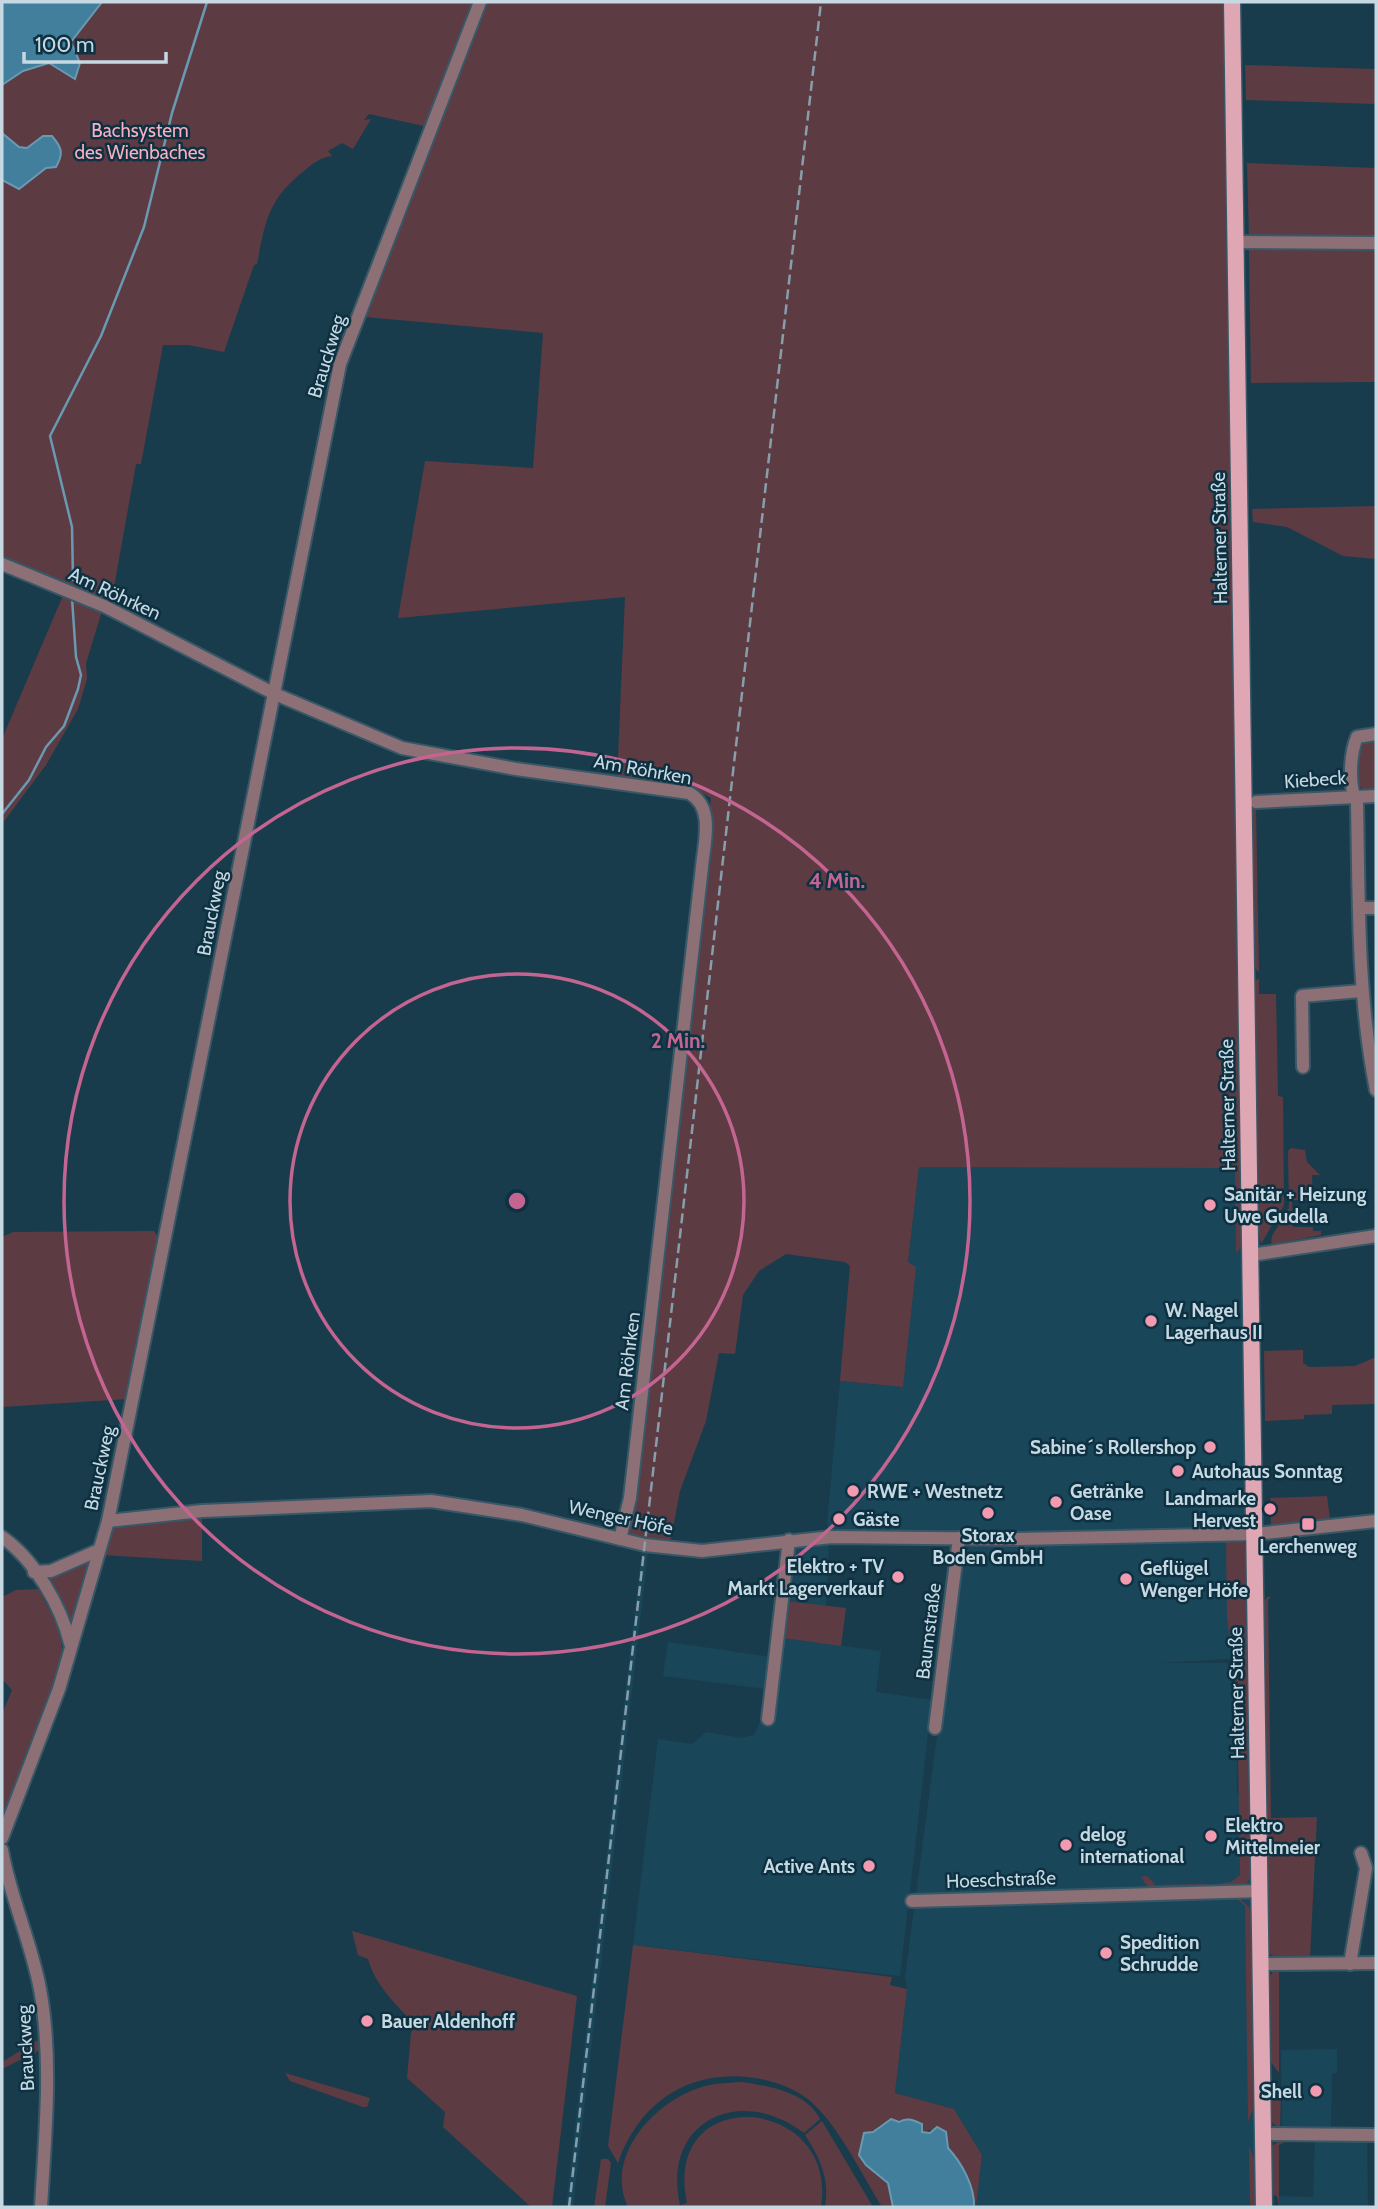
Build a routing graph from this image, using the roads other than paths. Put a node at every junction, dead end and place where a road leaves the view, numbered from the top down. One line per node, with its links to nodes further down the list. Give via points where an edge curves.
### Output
1 (480, 2): 6 (street, Brauckweg, via 340,364)
2 (1232, 2): 3 (main road, Halterner Straße)
3 (1236, 242): 4 (street); 17 (main road, Halterner Straße)
4 (1376, 243)
5 (2, 564): 6 (street, Am Röhrken, via 104,606)
6 (275, 694): 18 (street, Brauckweg); 23 (street, Am Röhrken, via 418,753 690,793 704,807 702,867 655,1285 630,1499)
7 (1376, 734): 8 (street, via 1357,737)
8 (1352, 795): 9 (street, Kiebeck); 10 (street, Kiebeck); 11 (street, via 1357,803)
9 (1376, 796)
10 (1256, 802)
11 (1359, 908): 12 (street); 13 (street)
12 (1376, 908)
13 (1361, 991): 14 (street, via 1302,996); 15 (street)
14 (1303, 1067)
15 (1376, 1090)
16 (1376, 1236): 17 (street)
17 (1251, 1255): 20 (main road, Halterner Straße)
18 (108, 1521): 23 (street, Wenger Höfe, via 202,1511 431,1501 522,1515); 25 (street, Brauckweg)
19 (1376, 1521): 20 (street)
20 (1255, 1534): 22 (street, Wenger Höfe); 33 (main road, Halterner Straße)
21 (2, 1538): 26 (street)
22 (959, 1538): 24 (street, Wenger Höfe); 29 (street, Baumstraße)
23 (620, 1539): 24 (street, Wenger Höfe, via 702,1550)
24 (789, 1540): 28 (street)
25 (99, 1550): 26 (street, via 51,1571); 27 (street, Brauckweg)
26 (34, 1572): 27 (street, via 60,1610)
27 (70, 1643): 30 (street, Brauckweg, via 51,1712)
28 (768, 1719)
29 (935, 1728)
30 (2, 1838)
31 (2, 1850): 40 (street, Brauckweg, via 36,1971 44,2019 47,2102)
32 (1361, 1853): 36 (street, via 1366,1868)
33 (1260, 1891): 34 (street, Hoeschstraße); 35 (main road, Halterner Straße)
34 (912, 1901)
35 (1261, 1964): 36 (street); 38 (main road, Halterner Straße)
36 (1350, 1964): 37 (street)
37 (1376, 1964)
38 (1263, 2134): 39 (street); 41 (main road, Halterner Straße)
39 (1376, 2135)
40 (41, 2207)
41 (1264, 2207)

